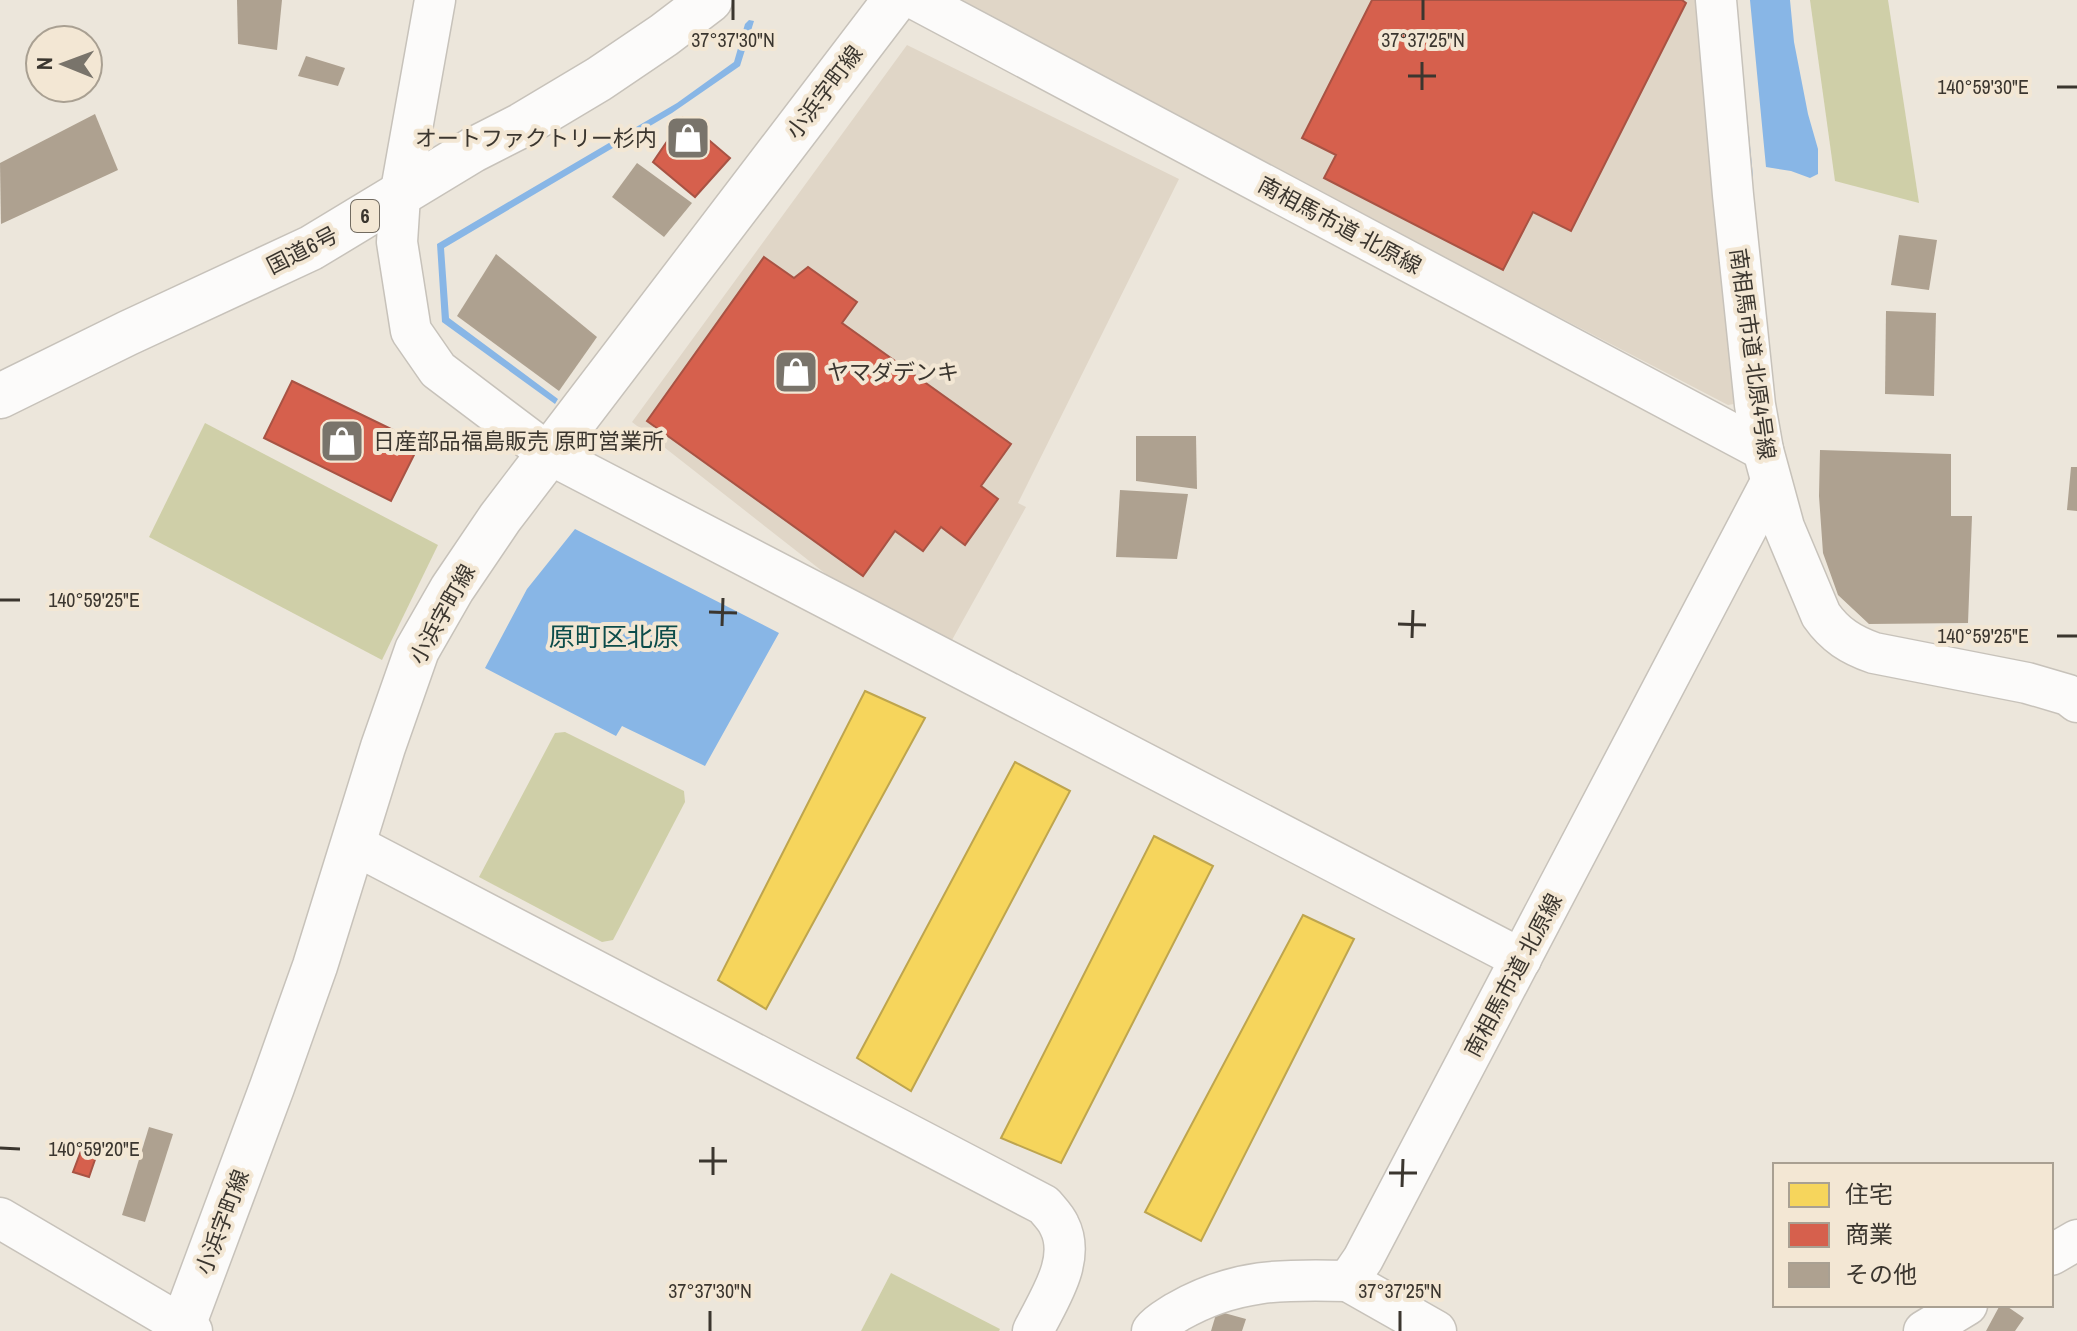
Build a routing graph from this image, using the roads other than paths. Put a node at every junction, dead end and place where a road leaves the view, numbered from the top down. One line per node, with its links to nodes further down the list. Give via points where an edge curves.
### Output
1 (435, 0): 6 (street)
2 (710, 0): 6 (main road, 国道6号 / 6, via 599,79)
3 (895, 0): 8 (main road, 小浜字町線)
4 (917, 0): 9 (street, 南相馬市道 北原線)
5 (1716, 0): 9 (street, 南相馬市道 北原4号線, via 1755,405)
6 (400, 196): 7 (main road, 国道6号 / 6, via 311,248); 8 (street, via 397,242 411,331 438,370)
7 (0, 396)
8 (549, 454): 11 (main road, 小浜字町線, via 452,589 417,650); 12 (street)
9 (1767, 466): 10 (street, 南相馬市道 北原4号線, via 1810,590 1821,615 1842,638 1874,653 2027,683); 12 (street, 南相馬市道 北原線)
10 (2077, 702)
11 (353, 844): 18 (main road, 小浜字町線); 19 (street, via 1044,1205 1060,1226 1066,1250 1060,1276)
12 (1521, 959): 16 (street, 南相馬市道 北原線)
13 (0, 1218): 18 (street)
14 (2077, 1240): 15 (street)
15 (2053, 1254)
16 (1348, 1281): 20 (street, via 1294,1279 1230,1288 1192,1304); 21 (street)
17 (1964, 1307): 22 (street)
18 (185, 1329)
19 (1033, 1331)
20 (1152, 1331)
21 (1436, 1331)
22 (1924, 1331)

